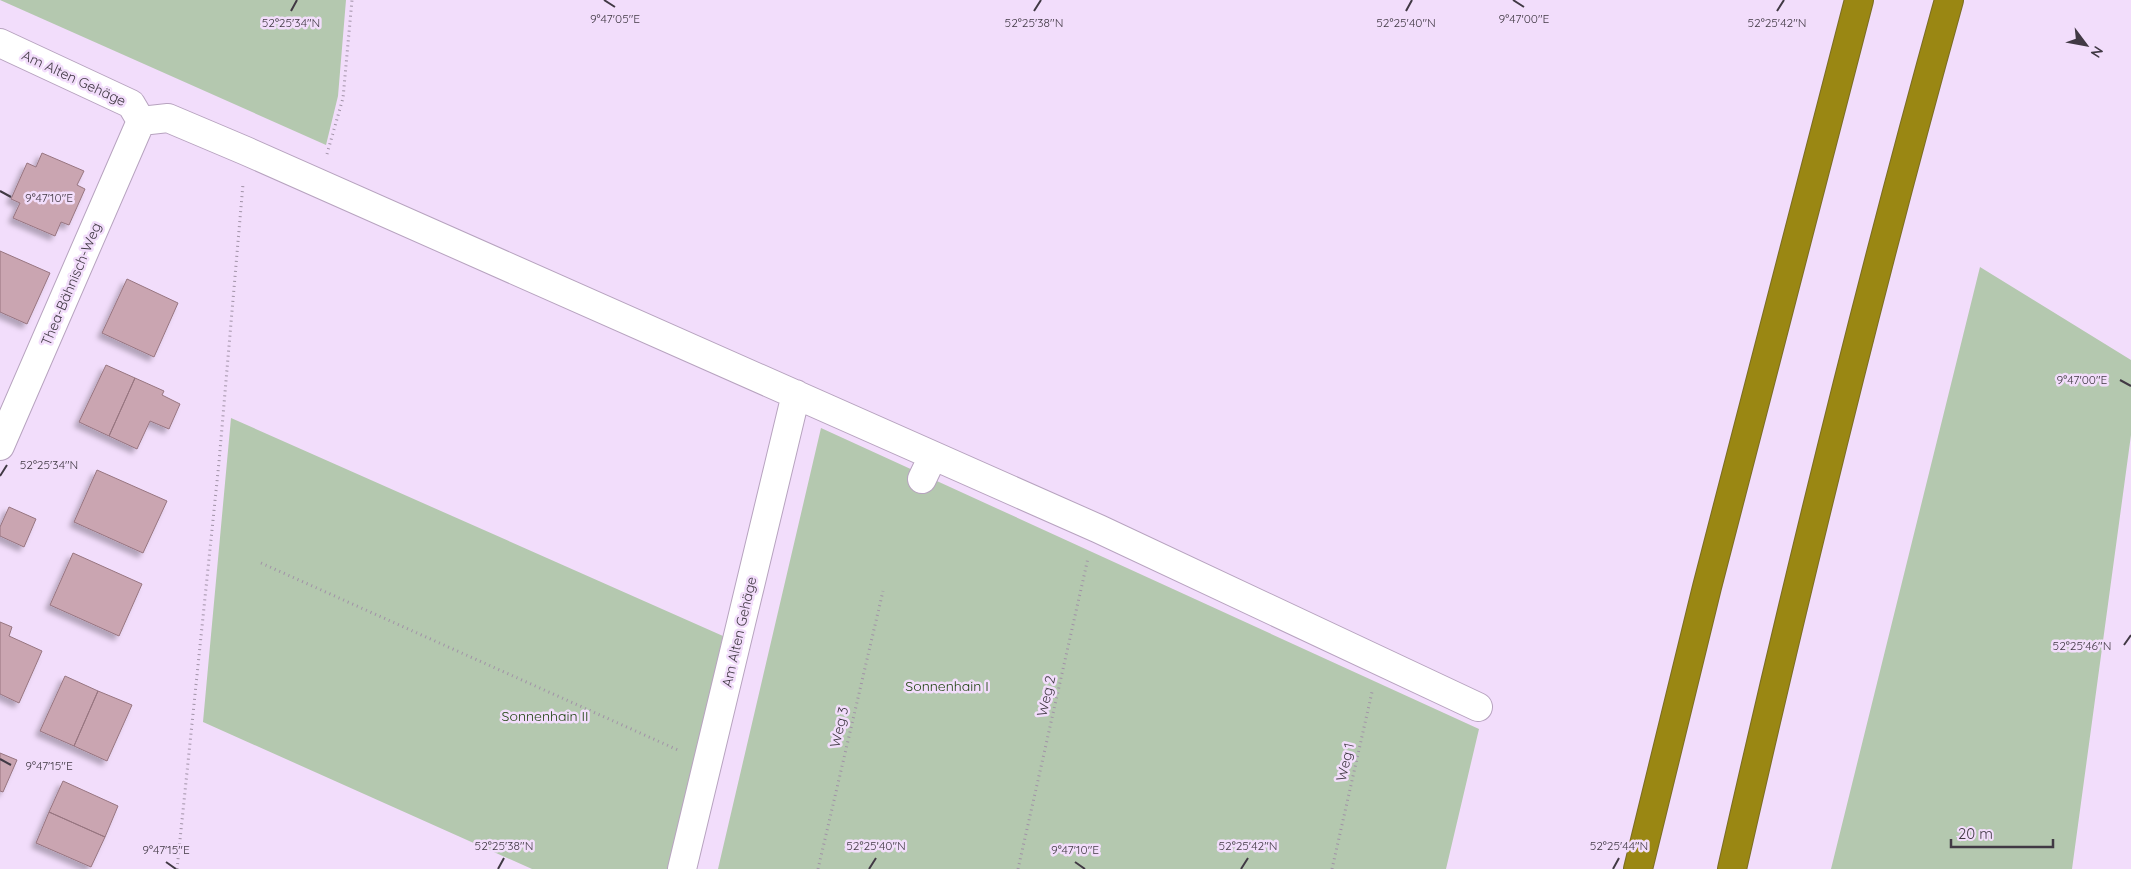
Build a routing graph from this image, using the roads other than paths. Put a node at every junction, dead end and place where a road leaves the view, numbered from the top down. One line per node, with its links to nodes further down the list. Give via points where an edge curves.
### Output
1 (1859, 0): 9 (highway)
2 (1949, 0): 10 (highway, via 1793,602)
3 (0, 43): 4 (street, Am Alten Gehäge, via 131,104)
4 (141, 121): 5 (street, via 168,118); 6 (street, Thea-Bähnisch-Weg)
5 (796, 394): 7 (street, via 928,468 1099,529); 8 (street, Am Alten Gehäge)
6 (0, 446)
7 (1478, 707)
8 (682, 869)
9 (1638, 869)
10 (1732, 869)

